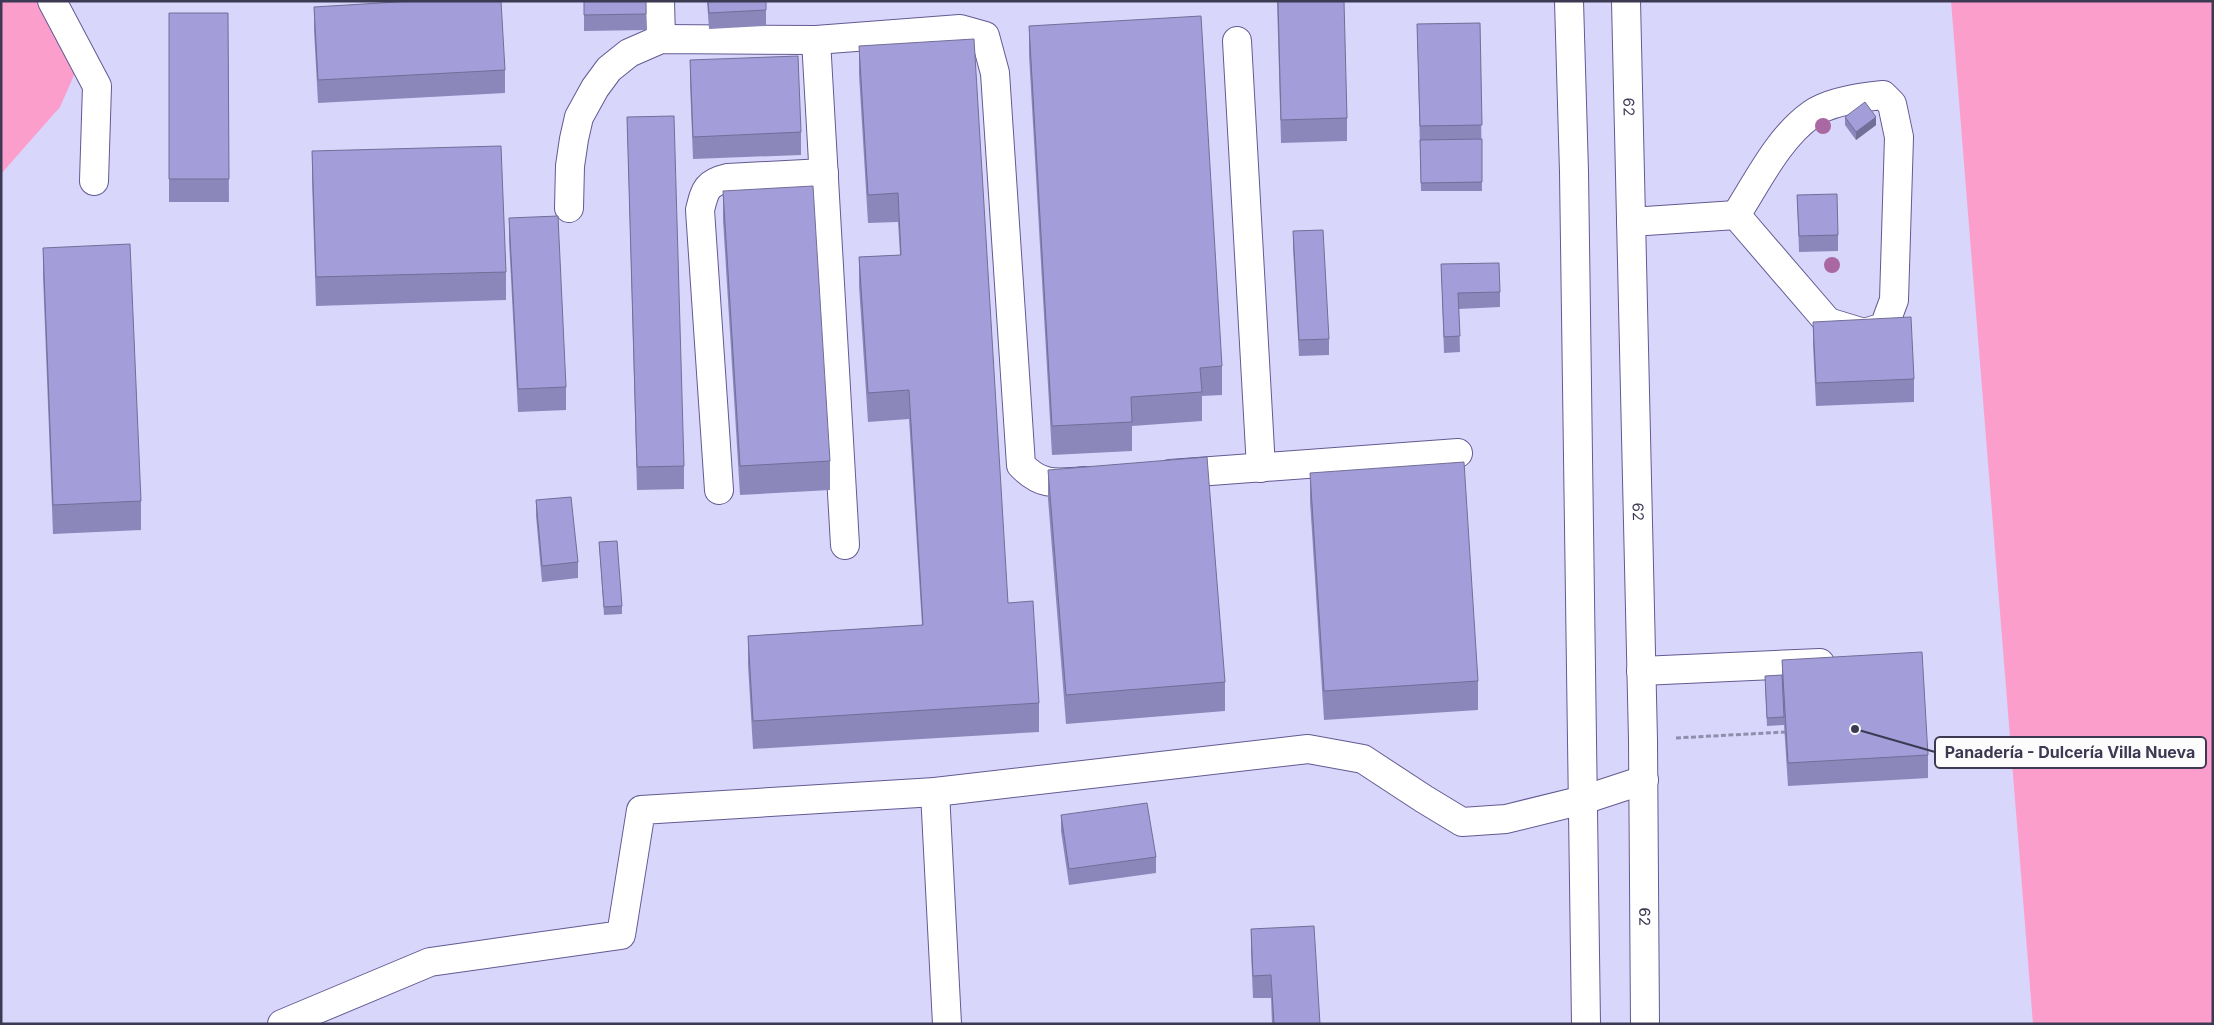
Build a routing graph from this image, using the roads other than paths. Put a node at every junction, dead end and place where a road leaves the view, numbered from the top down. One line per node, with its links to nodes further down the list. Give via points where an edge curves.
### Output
1 (52, 1): 9 (street, via 97,86)
2 (660, 1): 5 (street)
3 (1569, 1): 23 (street)
4 (1626, 1): 12 (street, 62)
5 (661, 39): 6 (street); 10 (street, via 629,54 610,69 579,117 570,166)
6 (816, 40): 8 (street); 16 (street, via 960,29 985,36 995,73 1021,466 1032,477 1054,483)
7 (1237, 40): 14 (street)
8 (824, 174): 17 (street, via 728,178 714,181 704,191 700,210); 18 (street)
9 (94, 181)
10 (569, 208)
11 (1736, 215): 11 (street, via 1828,322 1864,333 1884,327 1894,300 1900,137 1892,104 1883,95 1853,98 1813,113 1785,139); 12 (street)
12 (1631, 222): 20 (street, 62)
13 (1458, 453): 14 (street)
14 (1261, 468): 15 (street)
15 (1142, 476)
16 (1113, 479)
17 (719, 490)
18 (845, 545)
19 (1844, 662): 20 (street)
20 (1641, 671): 21 (street, 62)
21 (1644, 780): 23 (street); 27 (street, 62)
22 (935, 792): 23 (street, via 1308,749 1363,759 1462,822 1506,819); 24 (street, via 641,810 621,935 430,962); 25 (street)
23 (1583, 800): 26 (street)
24 (282, 1024)
25 (947, 1024)
26 (1586, 1024)
27 (1645, 1024)

